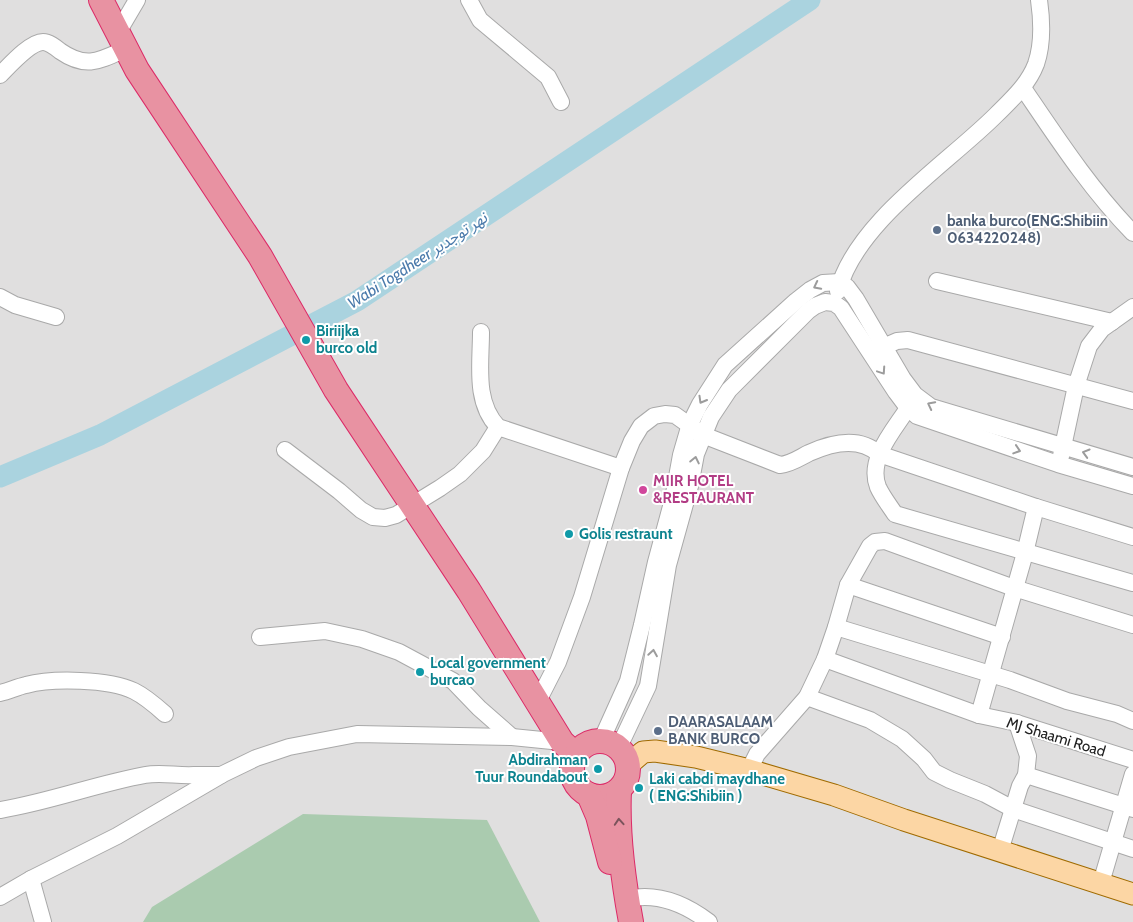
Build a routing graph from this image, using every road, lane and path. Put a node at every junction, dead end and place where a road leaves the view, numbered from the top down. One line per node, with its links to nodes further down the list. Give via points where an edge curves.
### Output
1 (101, 0): 5 (highway)
2 (137, 0): 5 (street)
3 (469, 0): 8 (street, via 480,20 548,77)
4 (1039, 0): 7 (street, via 1041,36 1036,64)
5 (121, 42): 6 (street, via 94,62 78,61 42,42 32,46); 31 (highway, via 260,256 336,390)
6 (0, 75)
7 (1023, 88): 9 (street, via 1082,174); 11 (street, via 975,136 889,211 861,243)
8 (561, 102)
9 (1133, 233)
10 (937, 281): 16 (street)
11 (840, 282): 13 (street); 18 (street, via 856,299); 23 (street, one-way to 23, via 823,283 810,290 725,366 700,404)
12 (0, 298): 15 (street)
13 (834, 303): 18 (street); 23 (street, via 815,306 777,341 729,390 711,417)
14 (1133, 308): 16 (street)
15 (56, 317)
16 (1112, 322): 19 (street, via 1089,346)
17 (482, 332): 22 (street, via 481,390 486,412)
18 (876, 349): 19 (street, via 908,340); 21 (street, one-way to 21); 24 (street, one-way to 18, via 931,407 915,396)
19 (1076, 386): 20 (street); 24 (street)
20 (1133, 401)
21 (908, 408): 26 (street); 27 (street, one-way to 27, via 917,416 943,426)
22 (498, 428): 29 (street); 31 (street, via 483,451 460,474)
23 (697, 430): 26 (street, via 780,465 834,444 863,444); 29 (street, via 675,415 654,416 641,426 632,440); 35 (street, via 690,486)
24 (1064, 446): 27 (street); 28 (street, one-way to 24)
25 (285, 450): 31 (street, via 373,517 396,515)
26 (879, 454): 32 (street); 34 (street, via 877,485 895,514)
27 (1058, 464): 30 (street)
28 (1133, 466)
29 (621, 468): 49 (street, via 582,597 558,662)
30 (1133, 486)
31 (413, 505): 49 (highway)
32 (1036, 508): 33 (street); 34 (street)
33 (1133, 537)
34 (1025, 553): 36 (street); 38 (street)
35 (662, 564): 45 (street); 46 (street, one-way to 35)
36 (1133, 583)
37 (848, 585): 38 (street, via 870,546 884,541); 40 (street); 41 (street)
38 (1014, 588): 39 (street); 41 (street)
39 (1133, 625)
40 (836, 627): 43 (street); 44 (street)
41 (1002, 637): 44 (street)
42 (260, 638): 54 (street, via 325,631 399,652 453,681)
43 (825, 659): 48 (street); 51 (street, MJ Shaami Road)
44 (992, 674): 51 (street); 52 (street)
45 (628, 681): 46 (street); 56 (street)
46 (648, 686): 56 (street)
47 (0, 693): 50 (street, via 27,684 101,682 132,690)
48 (807, 698): 58 (street, via 757,754); 65 (street, via 870,720 902,739 934,772)
49 (537, 703): 55 (highway)
50 (165, 714)
51 (979, 715): 53 (street, MJ Shaami Road)
52 (1133, 720)
53 (1017, 723): 57 (street, MJ Shaami Road); 61 (street, via 1028,756)
54 (512, 737): 55 (street); 59 (street, via 357,734 289,747)
55 (569, 749): 56 (highway, via 591,742); 63 (highway, via 575,782)
56 (616, 751): 58 (main road, via 655,751); 62 (highway, via 629,774)
57 (1133, 760)
58 (748, 770): 69 (main road, via 834,795)
59 (223, 774): 66 (street, via 146,775); 70 (street, via 117,836)
60 (1133, 774): 64 (street)
61 (1026, 776): 64 (street); 65 (street)
62 (619, 791): 63 (highway, via 599,798); 74 (highway, one-way to 62, via 618,817)
63 (589, 795): 76 (highway, via 609,854)
64 (1128, 808): 67 (street)
65 (1013, 809): 67 (street); 69 (street)
66 (0, 810)
67 (1113, 843): 68 (street); 71 (street)
68 (1133, 849)
69 (1000, 851): 71 (main road)
70 (31, 879): 73 (street); 75 (street)
71 (1102, 883): 72 (main road)
72 (1133, 894)
73 (0, 897)
74 (627, 899): 77 (highway); 78 (street, via 640,896 664,898 686,906)
75 (43, 922)
76 (618, 922)
77 (631, 922)
78 (708, 922)

